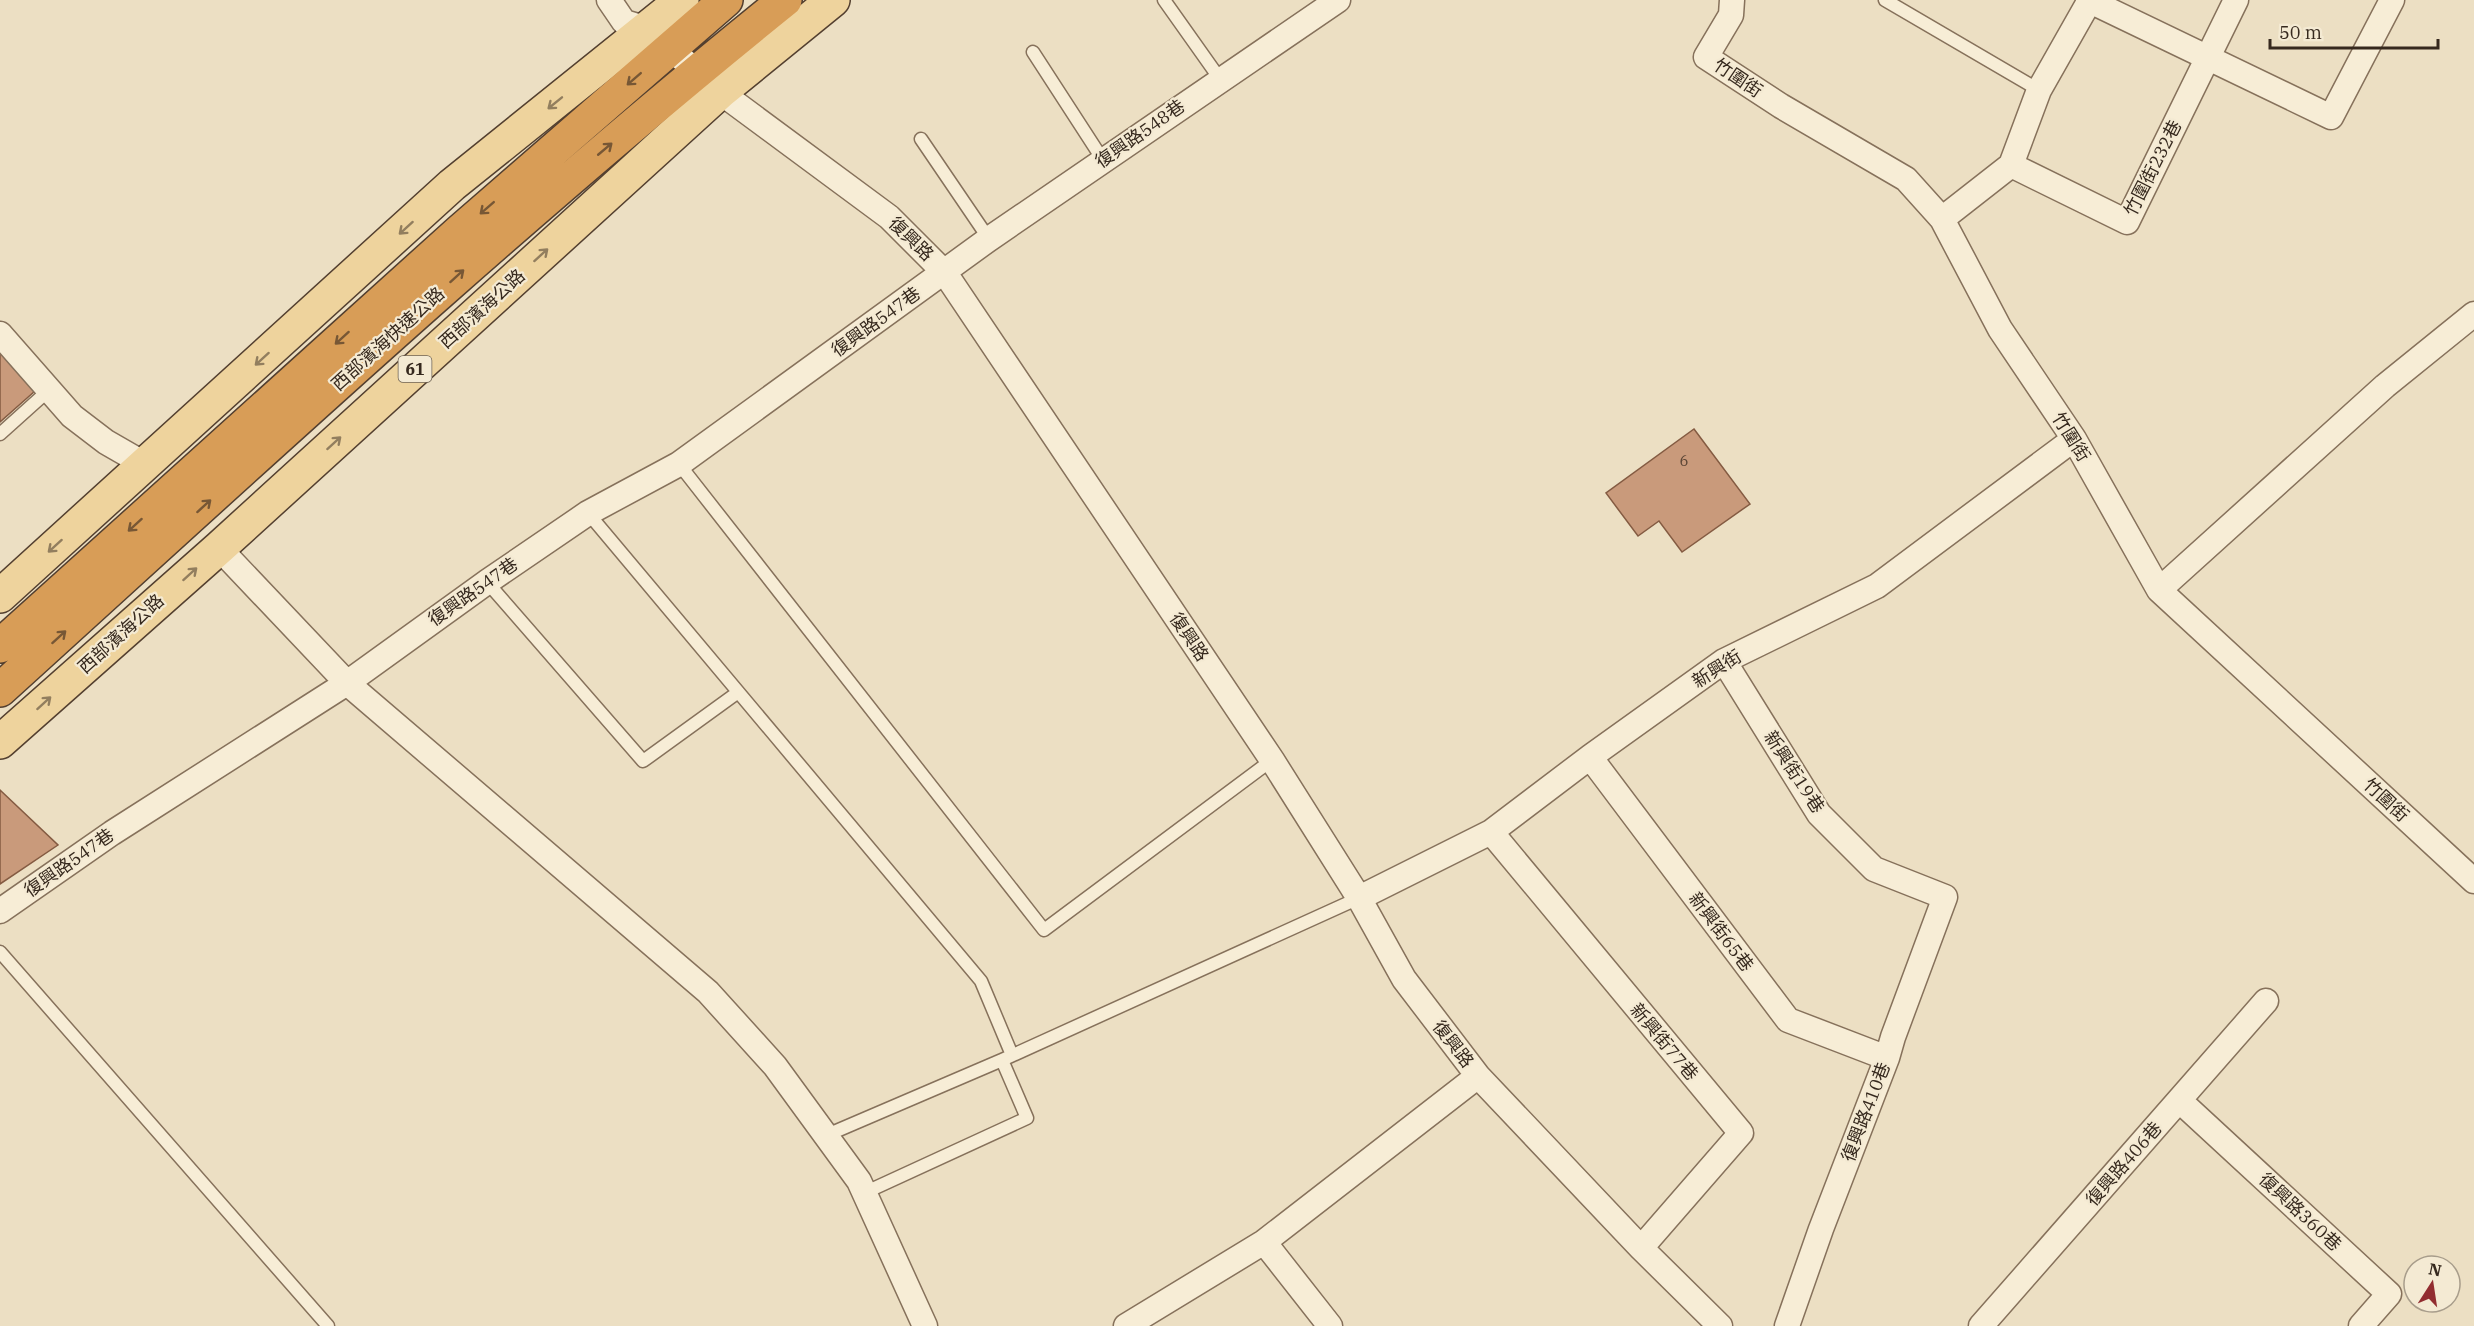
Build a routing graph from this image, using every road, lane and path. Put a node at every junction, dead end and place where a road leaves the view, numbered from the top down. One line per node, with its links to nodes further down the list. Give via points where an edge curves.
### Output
1 (609, 0): 13 (street, 復興路, via 624,22)
2 (682, 0): 13 (main road)
3 (726, 0): 13 (highway, 西部濱海快速公路)
4 (785, 0): 17 (highway, 西部濱海快速公路 / 61)
5 (833, 0): 17 (main road, 西部濱海公路 / 61)
6 (1164, 0): 16 (lane)
7 (1338, 0): 16 (street, 復興路548巷)
8 (1732, 0): 22 (street, 竹圍街, via 1731,15 1706,57 1906,179)
9 (1885, 0): 18 (lane)
10 (2090, 0): 15 (street); 18 (street)
11 (2236, 0): 15 (street, 竹圍街232巷)
12 (2392, 0): 15 (street, via 2331,117)
13 (658, 38): 17 (street, 復興路); 31 (main road, one-way to 31, via 452,185); 37 (highway, 西部濱海快速公路, one-way to 37, via 460,231)
14 (1033, 52): 20 (lane)
15 (2207, 58): 21 (street, 竹圍街232巷, via 2127,222)
16 (1220, 79): 20 (street, 復興路548巷)
17 (708, 82): 24 (street, 復興路, via 889,217); 33 (main road, 西部濱海公路 / 61, one-way to 17); 40 (highway, 西部濱海快速公路 / 61, one-way to 17, via 487,249)
18 (2039, 90): 21 (street)
19 (921, 139): 23 (lane)
20 (1103, 160): 23 (street, 復興路548巷)
21 (2011, 165): 22 (street)
22 (1942, 219): 29 (street, 竹圍街, via 2000,329)
23 (989, 238): 24 (street, 復興路548巷)
24 (945, 273): 30 (street, 復興路547巷); 44 (street, 復興路)
25 (2474, 314): 35 (street, via 2385,386)
26 (0, 334): 27 (street)
27 (49, 390): 28 (lane); 31 (street, via 81,423)
28 (0, 434)
29 (2074, 439): 35 (street, 竹圍街); 38 (street, 新興街, via 1877,586)
30 (679, 464): 32 (street, 復興路547巷); 44 (lane, via 1044,930)
31 (146, 465): 36 (main road, one-way to 36)
32 (588, 513): 34 (street, 復興路547巷); 41 (lane)
33 (219, 548): 39 (street); 42 (main road, 西部濱海公路 / 61, one-way to 33)
34 (487, 582): 39 (street, 復興路547巷); 41 (lane, via 642,761)
35 (2159, 590): 46 (street, 竹圍街)
36 (0, 596)
37 (0, 646)
38 (1724, 661): 43 (street, 新興街); 47 (street, 新興街19巷, via 1819,814 1874,869)
39 (347, 683): 49 (street, 復興路547巷, via 112,833); 56 (street, via 708,992 775,1066)
40 (0, 690)
41 (737, 693): 52 (lane, via 981,981)
42 (0, 742)
43 (1590, 757): 45 (street, 新興街); 53 (street, 新興街65巷, via 1788,1020)
44 (1272, 760): 48 (street, 復興路)
45 (1491, 832): 48 (street, 新興街); 59 (street, 新興街77巷, via 1741,1133)
46 (2474, 881)
47 (1945, 897): 53 (street, 復興路410巷)
48 (1359, 898): 52 (lane); 54 (street, 復興路, via 1404,979)
49 (0, 911)
50 (0, 952): 60 (lane)
51 (2266, 1001): 55 (street, 復興路406巷)
52 (1007, 1058): 56 (lane); 57 (lane, via 1027,1118)
53 (1887, 1058): 65 (street, 復興路410巷)
54 (1478, 1076): 58 (street); 59 (street, 復興路)
55 (2180, 1101): 66 (street, 復興路406巷); 67 (street, 復興路360巷, via 2389,1294)
56 (826, 1135): 57 (street)
57 (864, 1193): 61 (street)
58 (1264, 1242): 62 (street); 63 (street)
59 (1641, 1248): 64 (street, 復興路)
60 (328, 1326)
61 (925, 1326)
62 (1126, 1326)
63 (1330, 1326)
64 (1720, 1326)
65 (1786, 1326)
66 (1981, 1326)
67 (2361, 1326)

